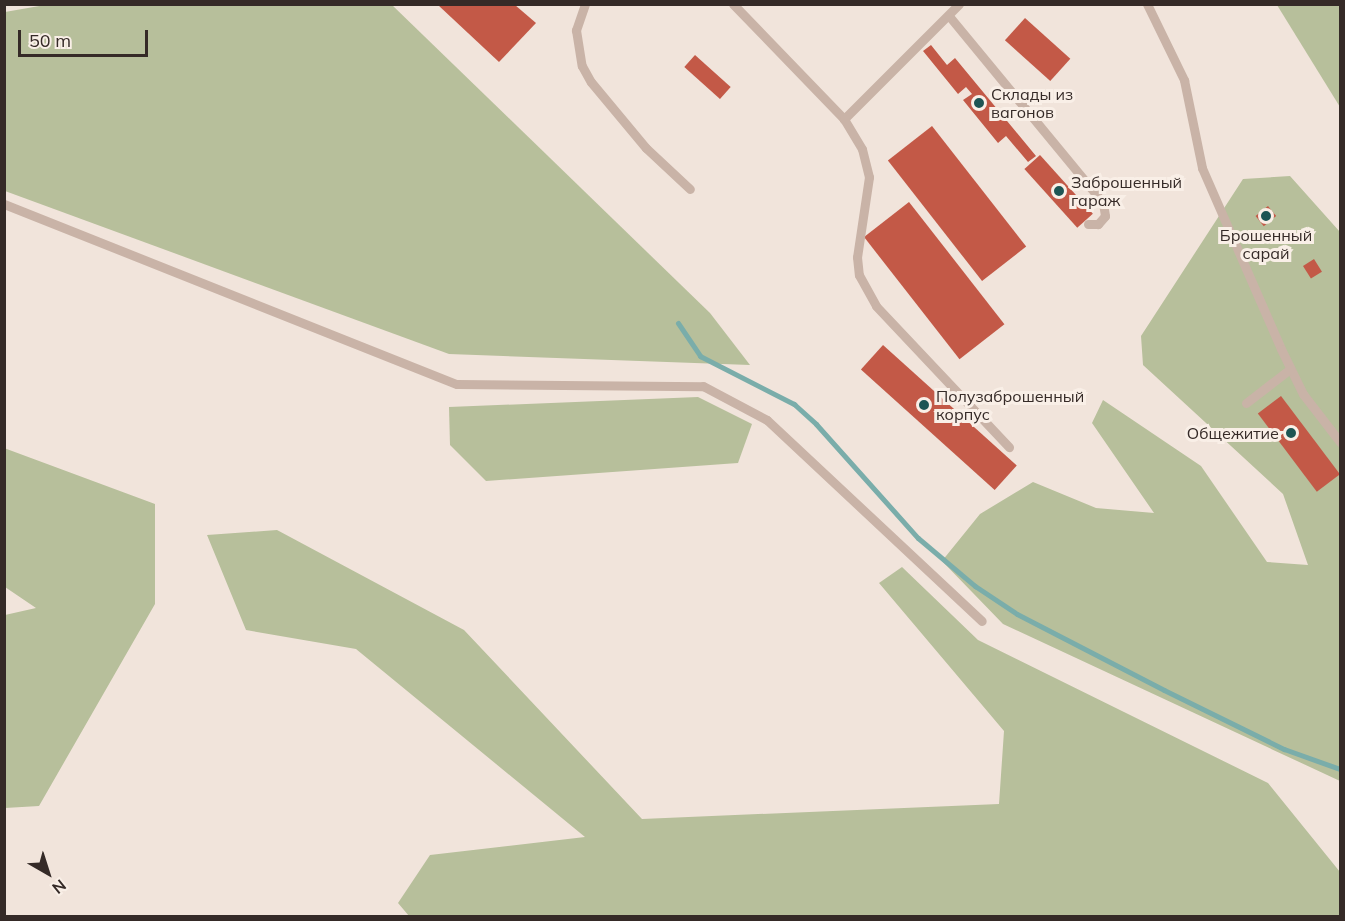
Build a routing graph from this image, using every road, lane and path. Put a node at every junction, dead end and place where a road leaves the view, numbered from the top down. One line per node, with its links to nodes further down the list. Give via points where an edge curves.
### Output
1 (585, 4): 7 (lane, via 576,30 580,57 591,82 645,148)
2 (733, 4): 6 (lane)
3 (959, 4): 5 (lane)
4 (1147, 4): 10 (lane, via 1184,80 1202,168)
5 (949, 16): 6 (lane); 9 (lane, via 1102,203 1106,216 1098,224)
6 (844, 119): 13 (lane, via 862,149 869,177 857,257 865,290 896,330)
7 (690, 189)
8 (4, 204): 14 (lane, via 457,384 703,386 767,420)
9 (1088, 224)
10 (1290, 369): 11 (lane); 12 (lane, via 1303,394)
11 (1246, 403)
12 (1341, 441)
13 (1009, 447)
14 (982, 621)

